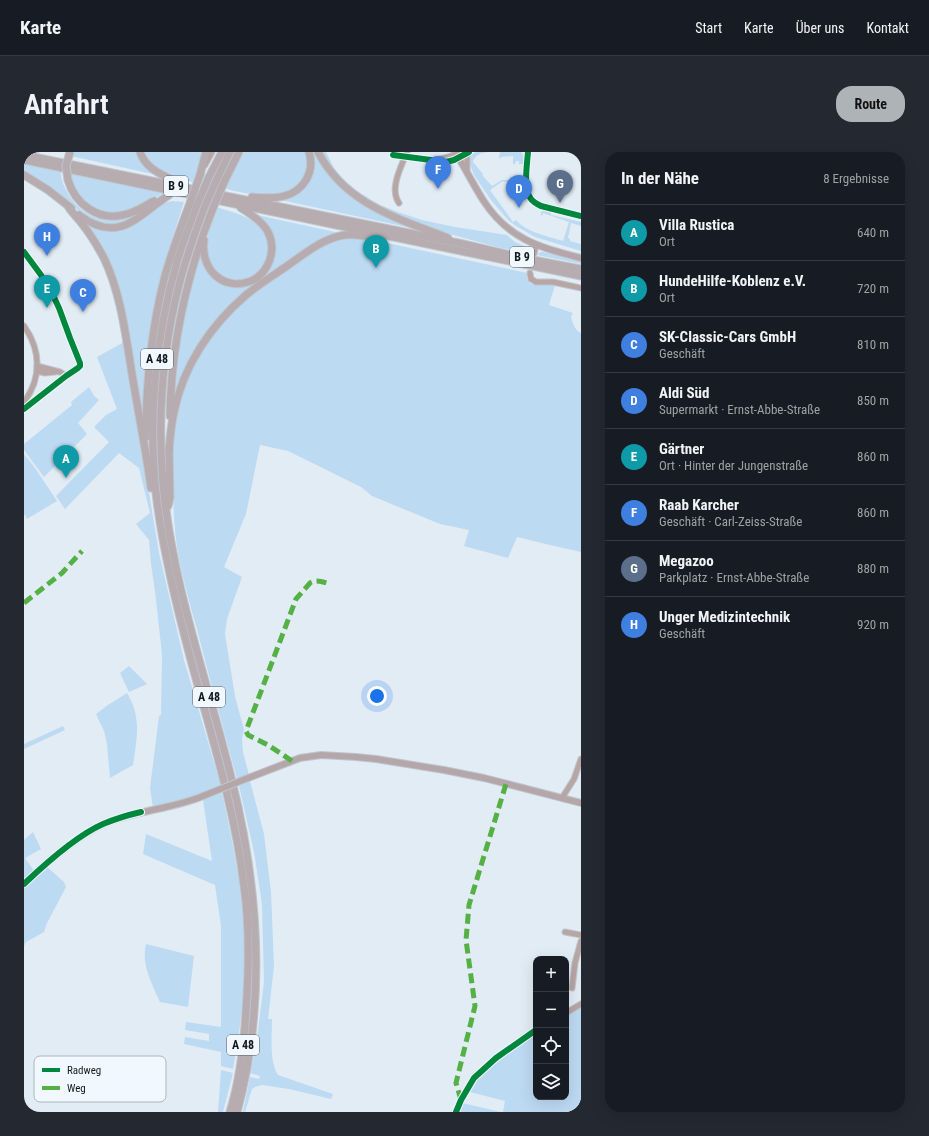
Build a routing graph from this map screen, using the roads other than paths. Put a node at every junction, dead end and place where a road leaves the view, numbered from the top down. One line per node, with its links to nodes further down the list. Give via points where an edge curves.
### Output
1 (32, 152): 24 (highway)
2 (70, 152): 26 (highway, bridge, via 66,166 72,192 80,203 92,211 114,216 128,214)
3 (140, 152): 24 (highway, via 149,166)
4 (206, 152): 21 (highway)
5 (212, 152): 21 (street)
6 (222, 152): 29 (highway, A 48, bridge, via 209,177)
7 (230, 152): 29 (highway, A 48, bridge)
8 (239, 152): 34 (highway, bridge)
9 (309, 152): 27 (highway, via 310,172 296,191 284,196)
10 (318, 152): 36 (highway, via 347,190 365,202 390,216)
11 (447, 152): 18 (street)
12 (528, 152): 32 (street, via 526,187 531,199 541,206)
13 (468, 153): 15 (street); 22 (street)
14 (406, 154): 17 (street); 20 (street); 28 (street, via 394,188)
15 (457, 154): 18 (street); 20 (street, via 453,161); 22 (main road)
16 (24, 155): 33 (highway, B 9)
17 (393, 155)
18 (444, 158): 20 (street)
19 (24, 160): 25 (highway, B 9)
20 (433, 161)
21 (201, 172): 50 (highway, bridge, via 170,259 156,319 146,393)
22 (467, 173): 37 (main road, via 484,202 499,220 515,234)
23 (24, 174): 31 (highway)
24 (176, 182): 27 (highway)
25 (183, 193): 26 (highway); 30 (highway, B 9)
26 (169, 195): 31 (highway, via 135,221 114,227 99,226 90,222)
27 (252, 197): 33 (highway, via 307,209)
28 (399, 203)
29 (201, 205): 52 (highway, A 48, via 171,321 165,362 161,432)
30 (238, 205): 34 (highway, via 258,220 270,238 270,260 265,270 256,278 244,283 230,283 212,272 203,254); 35 (highway, B 9)
31 (68, 206): 50 (highway, via 88,231 110,271 124,325)
32 (581, 216)
33 (328, 217): 36 (highway, B 9)
34 (208, 222): 51 (highway, via 197,251 175,347)
35 (393, 237): 43 (highway, B 9); 51 (highway, via 346,235 328,240 275,274 236,304 202,344 186,373 177,398)
36 (463, 244): 41 (highway, B 9)
37 (536, 245): 39 (street); 40 (main road)
38 (24, 252): 47 (street, via 52,293 79,360 80,366)
39 (534, 254)
40 (581, 258)
41 (581, 269)
42 (530, 273): 44 (street, via 531,279 536,282)
43 (581, 276)
44 (581, 288)
45 (24, 326): 46 (street, via 35,346)
46 (37, 369): 47 (street, via 45,373 56,371); 48 (street, via 32,389)
47 (66, 376): 49 (street)
48 (24, 402)
49 (24, 409)
50 (146, 450): 52 (highway, via 153,500)
51 (169, 452): 52 (highway, via 170,497)
52 (163, 517): 64 (highway, A 48, via 168,566 226,788 244,885 249,940 248,986 242,1056); 65 (highway, A 48, via 236,799 252,885 256,994 246,1073)
53 (581, 760): 54 (street, via 576,776)
54 (560, 797): 55 (main road); 56 (main road, bridge, via 484,778 376,759 322,755 300,758 203,796 115,819 91,830)
55 (581, 803)
56 (24, 884)
57 (565, 932): 58 (street)
58 (581, 936)
59 (581, 941): 60 (street)
60 (572, 988)
61 (581, 1004): 62 (street)
62 (569, 1011)
63 (533, 1032): 66 (street, via 496,1058 474,1078)
64 (229, 1112)
65 (237, 1112)
66 (456, 1112)

